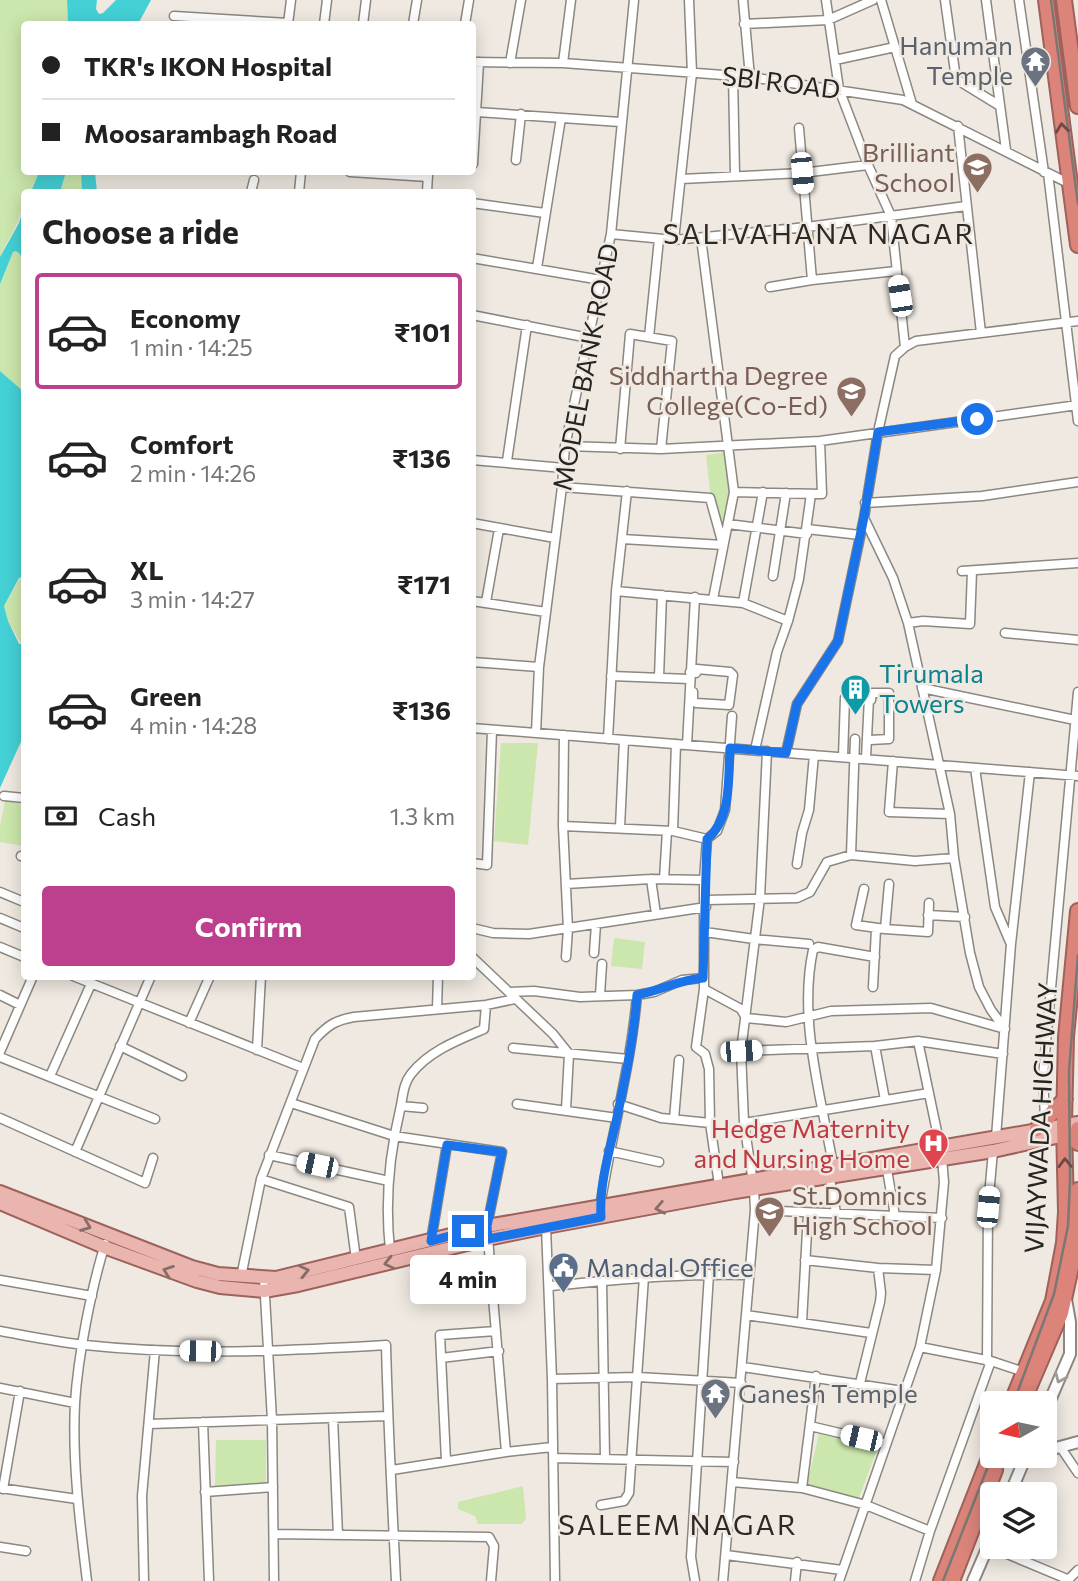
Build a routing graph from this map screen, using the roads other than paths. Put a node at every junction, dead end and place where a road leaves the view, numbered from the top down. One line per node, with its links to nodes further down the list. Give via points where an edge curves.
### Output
1 (291, 0): 22 (street)
2 (327, 0): 23 (street)
3 (366, 0): 24 (street)
4 (416, 0): 25 (street)
5 (469, 0): 26 (street)
6 (521, 0): 31 (street)
7 (571, 0): 32 (street)
8 (634, 0): 33 (street, MODEL BANK ROAD)
9 (689, 0): 34 (street)
10 (743, 0): 27 (street)
11 (826, 0): 20 (street)
12 (873, 0): 20 (street)
13 (881, 0): 28 (street)
14 (945, 0): 39 (street, via 956,79)
15 (986, 0): 39 (street)
16 (1019, 0): 52 (street)
17 (1046, 0): 56 (highway, one-way to 17)
18 (1064, 0): 40 (highway)
19 (174, 16): 21 (street)
20 (828, 20): 27 (street); 29 (street)
21 (245, 21)
22 (288, 21)
23 (324, 21)
24 (363, 21)
25 (413, 21)
26 (466, 21)
27 (744, 24): 36 (street)
28 (895, 47): 29 (street); 38 (street)
29 (835, 60): 37 (street)
30 (476, 62): 31 (street, SBI ROAD); 41 (street)
31 (510, 63): 32 (street, SBI ROAD)
32 (563, 63): 33 (street, SBI ROAD)
33 (628, 68): 34 (street, SBI ROAD); 44 (street, MODEL BANK ROAD)
34 (692, 73): 35 (street, SBI ROAD); 54 (street)
35 (733, 76): 36 (street, SBI ROAD); 53 (street)
36 (750, 77): 37 (street, SBI ROAD)
37 (839, 89): 38 (street, SBI ROAD); 50 (street)
38 (912, 104): 46 (street, SBI ROAD)
39 (1000, 106): 48 (street)
40 (1078, 106)
41 (477, 113): 42 (street); 45 (street)
42 (521, 114): 43 (street); 49 (street)
43 (561, 118): 44 (street); 60 (street)
44 (621, 122): 63 (street, MODEL BANK ROAD)
45 (476, 126)
46 (958, 126): 48 (street, SBI ROAD); 59 (street)
47 (799, 128): 51 (street)
48 (1006, 150): 52 (street, SBI ROAD)
49 (516, 160)
50 (869, 165): 51 (street); 61 (street)
51 (802, 173): 53 (street); 62 (street)
52 (1046, 173): 56 (street, SBI ROAD); 76 (street)
53 (735, 175): 54 (street)
54 (681, 179): 66 (street)
55 (254, 180): 57 (street)
56 (1070, 184): 67 (highway)
57 (252, 189)
58 (476, 204): 60 (street)
59 (967, 206): 61 (street); 78 (street)
60 (545, 213): 69 (street)
61 (891, 216): 62 (street); 70 (street)
62 (807, 227): 64 (street); 72 (street)
63 (611, 234): 65 (street); 71 (street, MODEL BANK ROAD)
64 (701, 238): 66 (street); 87 (street)
65 (659, 239): 66 (street); 79 (street)
66 (674, 240)
67 (1078, 245)
68 (476, 259): 69 (street)
69 (537, 268): 71 (street)
70 (896, 271): 72 (street); 81 (street)
71 (601, 280): 80 (street, MODEL BANK ROAD)
72 (812, 280): 73 (street)
73 (770, 287)
74 (476, 316): 77 (street)
75 (1078, 321): 76 (street)
76 (1066, 322): 78 (street); 82 (street)
77 (527, 326): 80 (street); 91 (street)
78 (981, 333): 81 (street, via 916,341)
79 (649, 337): 88 (street, via 630,334); 89 (street, via 671,341)
80 (589, 338): 86 (street, MODEL BANK ROAD)
81 (905, 347): 84 (street, via 895,356)
82 (1077, 405): 83 (street); 84 (street)
83 (1078, 421)
84 (878, 432): 85 (street); 100 (street)
85 (820, 440): 87 (street); 99 (street, via 822,494)
86 (565, 446): 88 (street); 92 (street, MODEL BANK ROAD)
87 (730, 447): 89 (street); 96 (street)
88 (620, 449): 89 (street)
89 (662, 449)
90 (476, 460): 91 (street)
91 (507, 461): 92 (street)
92 (564, 468): 94 (street, MODEL BANK ROAD)
93 (1078, 482): 100 (street, via 982,496)
94 (562, 487): 95 (street); 109 (street, MODEL BANK ROAD)
95 (627, 491): 110 (street); 111 (street, via 710,498)
96 (734, 492): 97 (street); 103 (street)
97 (763, 492): 98 (street); 104 (street)
98 (786, 493): 99 (street); 106 (street)
99 (811, 494): 107 (street)
100 (865, 503): 101 (street)
101 (864, 517): 108 (street); 123 (street)
102 (476, 524): 105 (street)
103 (728, 524): 104 (street); 111 (street)
104 (757, 528): 106 (street); 120 (street)
105 (499, 529): 109 (street); 119 (street)
106 (781, 531): 107 (street); 113 (street)
107 (807, 531): 108 (street); 122 (street)
108 (860, 535): 149 (street, via 838,641 797,704)
109 (555, 538): 121 (street, MODEL BANK ROAD)
110 (622, 539): 111 (street); 114 (street)
111 (723, 545): 117 (street)
112 (1078, 563): 123 (street, via 967,571 970,624)
113 (773, 576)
114 (616, 591): 115 (street); 128 (street)
115 (662, 594): 116 (street); 129 (street)
116 (695, 597): 117 (street); 130 (street)
117 (713, 598): 120 (street)
118 (476, 601): 119 (street)
119 (486, 602): 121 (street)
120 (743, 603): 122 (street)
121 (546, 612): 127 (street, MODEL BANK ROAD)
122 (789, 621): 147 (street, via 777,652)
123 (908, 623): 131 (street)
124 (1005, 633): 125 (street)
125 (1078, 640)
126 (476, 662): 127 (street)
127 (539, 667): 137 (street, MODEL BANK ROAD)
128 (611, 676): 129 (street); 140 (street)
129 (659, 677): 130 (street)
130 (691, 680): 130 (street, via 694,703 729,705 732,673 698,669); 145 (street)
131 (922, 688): 134 (street); 155 (street)
132 (1078, 692): 134 (street)
133 (732, 716): 146 (street)
134 (1075, 720): 158 (street)
135 (476, 728): 136 (street)
136 (492, 730): 137 (street); 168 (street, via 486,865)
137 (536, 733): 138 (street)
138 (564, 735): 140 (street); 162 (street)
139 (843, 738): 141 (street); 143 (street, via 846,694 865,693 869,698); 151 (street)
140 (608, 739): 142 (street)
141 (855, 739): 143 (street); 152 (street)
142 (624, 740): 144 (street); 163 (street)
143 (869, 740): 143 (street, via 872,694 888,693 888,739); 153 (street)
144 (676, 744): 145 (street); 164 (street)
145 (687, 745): 146 (street)
146 (730, 748): 147 (street); 165 (street, via 725,810 717,831)
147 (755, 750): 148 (street)
148 (767, 751): 149 (street); 177 (street)
149 (786, 753): 150 (street)
150 (814, 755): 151 (street); 169 (street)
151 (843, 757): 152 (street)
152 (855, 758): 153 (street); 166 (street)
153 (868, 758): 154 (street)
154 (893, 761): 155 (street); 161 (street, via 889,812)
155 (939, 765): 156 (street); 161 (street)
156 (975, 768): 157 (street); 194 (street, via 995,906)
157 (1030, 772): 158 (street); 194 (street)
158 (1074, 775): 256 (street)
159 (4, 796): 160 (street)
160 (21, 798)
161 (950, 814): 167 (street)
162 (562, 826): 163 (street); 173 (street)
163 (620, 828): 164 (street)
164 (670, 831): 165 (street); 171 (street)
165 (707, 839): 172 (street)
166 (851, 855): 167 (street, via 915,861); 177 (street, via 827,862 804,895)
167 (954, 858): 184 (street)
168 (476, 864)
169 (797, 864)
170 (651, 879): 171 (street); 173 (street); 182 (street)
171 (664, 879): 172 (street)
172 (704, 880): 179 (street)
173 (566, 884): 189 (street)
174 (889, 884): 190 (street)
175 (863, 889): 190 (street, via 856,925)
176 (0, 892): 178 (street)
177 (760, 898): 179 (street); 192 (street)
178 (21, 901)
179 (706, 903): 182 (street); 191 (street)
180 (929, 903): 183 (street)
181 (1078, 911): 241 (highway, VIJAYWADA HIGHWAY)
182 (656, 914): 186 (street)
183 (928, 915): 184 (street); 190 (street, via 928,932)
184 (965, 917): 223 (street, via 979,987)
185 (0, 918): 187 (street)
186 (596, 924): 189 (street); 196 (street)
187 (21, 927)
188 (476, 929): 189 (street, via 529,934)
189 (568, 929): 198 (street)
190 (881, 929): 199 (street)
191 (705, 932): 192 (street); 202 (street)
192 (754, 939): 193 (street); 221 (street)
193 (809, 944)
194 (1011, 944): 223 (street)
195 (0, 947): 197 (street)
196 (594, 953)
197 (21, 956)
198 (566, 957)
199 (875, 957): 210 (street); 220 (street, via 818,947 813,950)
200 (476, 961): 215 (street)
201 (602, 964): 213 (street)
202 (703, 978): 211 (street); 214 (street)
203 (31, 980): 217 (street)
204 (82, 980): 209 (street)
205 (149, 980): 216 (street)
206 (208, 980): 222 (street)
207 (261, 980): 229 (street)
208 (438, 980): 219 (street)
209 (91, 984): 216 (street); 237 (street)
210 (873, 987)
211 (704, 989): 221 (street, via 741,1009); 254 (street, via 696,1046 705,1054 709,1069)
212 (0, 995): 217 (street)
213 (600, 995): 214 (street); 215 (street, via 534,991)
214 (637, 995): 234 (street)
215 (512, 996): 218 (street); 232 (street)
216 (139, 1003): 222 (street); 225 (street)
217 (20, 1005): 231 (street)
218 (486, 1005): 219 (street); 246 (street, via 484,1028 433,1053 419,1065 405,1086)
219 (437, 1009): 236 (street, via 337,1020 315,1039)
220 (807, 1016): 221 (street, via 786,1022); 223 (street, via 931,1008); 227 (street)
221 (746, 1018): 230 (street)
222 (189, 1023): 229 (street)
223 (1005, 1029): 233 (street)
224 (918, 1041): 226 (street); 233 (street); 239 (street)
225 (120, 1045): 238 (street); 240 (street)
226 (875, 1046): 227 (street); 242 (street)
227 (813, 1047): 230 (street); 249 (street)
228 (513, 1048): 232 (street)
229 (257, 1050): 236 (street)
230 (741, 1051): 255 (street)
231 (0, 1054): 237 (street)
232 (569, 1054): 234 (street); 248 (street)
233 (1003, 1055): 259 (street)
234 (628, 1059): 245 (street)
235 (679, 1060): 253 (street)
236 (303, 1068): 243 (street)
237 (50, 1076): 240 (street)
238 (182, 1076)
239 (929, 1093): 242 (street); 265 (street)
240 (98, 1096): 252 (street); 264 (street)
241 (1065, 1098): 256 (highway); 257 (highway, VIJAYWADA HIGHWAY)
242 (885, 1100): 249 (street)
243 (291, 1103): 258 (street); 266 (street)
244 (517, 1104): 248 (street)
245 (618, 1104): 251 (street); 253 (street)
246 (401, 1105): 247 (street); 258 (street)
247 (423, 1108)
248 (566, 1110): 251 (street)
249 (823, 1111): 255 (street); 270 (street)
250 (0, 1118): 264 (street)
251 (617, 1118): 262 (street)
252 (155, 1119)
253 (674, 1119): 254 (street)
254 (710, 1122): 275 (street)
255 (744, 1123): 274 (street)
256 (1041, 1124): 257 (main road); 259 (main road)
257 (1072, 1129): 260 (highway, VIJAYWADA HIGHWAY); 263 (main road); 318 (highway, VIJAYWADA HIGHWAY, one-way to 257, via 1053,1301 1063,1243)
258 (394, 1136): 261 (street); 273 (street)
259 (996, 1137): 265 (main road)
260 (1078, 1143)
261 (447, 1145): 287 (street, via 502,1152); 289 (street)
262 (609, 1151): 269 (street); 280 (street)
263 (993, 1151): 265 (main road); 316 (street, via 988,1207)
264 (75, 1152): 267 (street, via 145,1183)
265 (941, 1152): 268 (main road); 285 (street)
266 (269, 1155): 271 (street); 273 (street)
267 (153, 1158)
268 (886, 1161): 270 (main road); 272 (main road); 284 (street)
269 (659, 1162)
270 (833, 1165): 274 (main road)
271 (261, 1179): 291 (street, via 349,1207); 300 (street)
272 (830, 1179): 274 (main road); 282 (street)
273 (389, 1181): 290 (street)
274 (754, 1184): 275 (main road); 279 (street); 280 (main road, one-way to 280)
275 (719, 1185): 280 (main road)
276 (1078, 1190): 283 (highway, VIJAYWADA HIGHWAY)
277 (0, 1192): 288 (main road, one-way to 288)
278 (0, 1203): 288 (main road)
279 (755, 1210): 281 (street); 296 (street)
280 (601, 1212): 286 (main road); 287 (main road)
281 (808, 1213): 282 (street); 292 (street)
282 (836, 1213): 284 (street)
283 (1077, 1214): 303 (highway, VIJAYWADA HIGHWAY)
284 (895, 1216): 285 (street)
285 (942, 1218): 294 (street)
286 (546, 1227): 287 (main road); 302 (street)
287 (487, 1232): 289 (main road); 301 (main road, one-way to 301, via 298,1285); 308 (street)
288 (106, 1241): 300 (main road); 304 (street)
289 (431, 1241): 290 (main road)
290 (390, 1250): 291 (main road)
291 (356, 1259): 301 (main road, one-way to 291)
292 (805, 1260): 293 (street); 306 (street)
293 (878, 1268): 294 (street); 309 (street, via 881,1293)
294 (936, 1270): 311 (street)
295 (709, 1274): 296 (street); 297 (street); 323 (street)
296 (749, 1275): 305 (street)
297 (644, 1277): 299 (street); 320 (street)
298 (0, 1280): 304 (street)
299 (602, 1281): 302 (street); 319 (street)
300 (240, 1284): 301 (main road)
301 (264, 1285): 314 (street)
302 (550, 1286): 322 (street)
303 (1066, 1293): 330 (highway, VIJAYWADA HIGHWAY); 331 (street, one-way to 331, via 1070,1354)
304 (92, 1296): 310 (street)
305 (746, 1315): 306 (street); 317 (street)
306 (802, 1322): 309 (street)
307 (0, 1331): 310 (street)
308 (496, 1331): 313 (street); 315 (street, via 439,1335)
309 (871, 1333): 325 (street)
310 (84, 1345): 312 (street); 332 (street)
311 (920, 1347): 316 (street); 328 (street)
312 (155, 1350): 314 (street); 337 (street)
313 (499, 1351): 315 (street); 344 (street)
314 (268, 1352): 333 (street, via 386,1345); 335 (street)
315 (441, 1358): 348 (street)
316 (989, 1361): 318 (street); 363 (street)
317 (743, 1367): 321 (street); 324 (street)
318 (1024, 1371): 329 (highway, VIJAYWADA HIGHWAY)
319 (603, 1377): 320 (street); 322 (street); 346 (street)
320 (638, 1377): 323 (street); 347 (street)
321 (816, 1377): 325 (street); 338 (street)
322 (552, 1379): 341 (street)
323 (702, 1379): 324 (street); 349 (street)
324 (741, 1383): 350 (street)
325 (860, 1383): 328 (street)
326 (0, 1388): 327 (street)
327 (20, 1391): 332 (street); 356 (street)
328 (903, 1391): 340 (street)
329 (1016, 1391)
330 (1028, 1391)
331 (1054, 1391)
332 (75, 1403): 360 (street)
333 (387, 1416): 334 (street); 353 (street)
334 (332, 1418): 335 (street); 365 (street)
335 (271, 1420): 336 (street); 357 (street)
336 (203, 1422): 337 (street); 359 (street)
337 (149, 1424): 377 (street, via 142,1496)
338 (810, 1426): 340 (street); 358 (street)
339 (1078, 1442): 342 (street)
340 (886, 1444): 362 (street)
341 (552, 1447): 344 (street); 345 (street)
342 (1061, 1448): 343 (street); 354 (street)
343 (1057, 1449)
344 (506, 1452): 348 (street)
345 (553, 1458): 346 (street); 382 (street)
346 (605, 1458): 347 (street)
347 (632, 1458): 349 (street); 361 (street, via 627,1499)
348 (446, 1461): 353 (street)
349 (696, 1461): 350 (street); 383 (street, via 691,1557)
350 (734, 1462): 355 (street)
351 (985, 1468): 388 (highway)
352 (995, 1468): 389 (highway)
353 (392, 1470): 366 (street)
354 (1078, 1473)
355 (732, 1482): 358 (street); 369 (street)
356 (2, 1488): 360 (street)
357 (273, 1488): 359 (street); 364 (street)
358 (802, 1488): 362 (street)
359 (205, 1492): 378 (street)
360 (77, 1499): 376 (street)
361 (601, 1505)
362 (866, 1505): 363 (street); 373 (street)
363 (930, 1531): 387 (street)
364 (275, 1534): 365 (street); 379 (street)
365 (338, 1535): 366 (street)
366 (394, 1535): 380 (street); 381 (street, via 489,1537 494,1546)
367 (0, 1547): 368 (street)
368 (26, 1551)
369 (726, 1555): 372 (street); 384 (street)
370 (983, 1559): 390 (street)
371 (1024, 1559): 375 (street)
372 (797, 1562): 373 (street); 385 (street)
373 (842, 1570): 386 (street)
374 (1078, 1570): 375 (street)
375 (1067, 1580)
376 (86, 1581)
377 (144, 1581)
378 (209, 1581)
379 (274, 1581)
380 (396, 1581)
381 (491, 1581)
382 (555, 1581)
383 (695, 1581)
384 (723, 1581)
385 (795, 1581)
386 (839, 1581)
387 (915, 1581)
388 (941, 1581)
389 (952, 1581)
390 (973, 1581)

